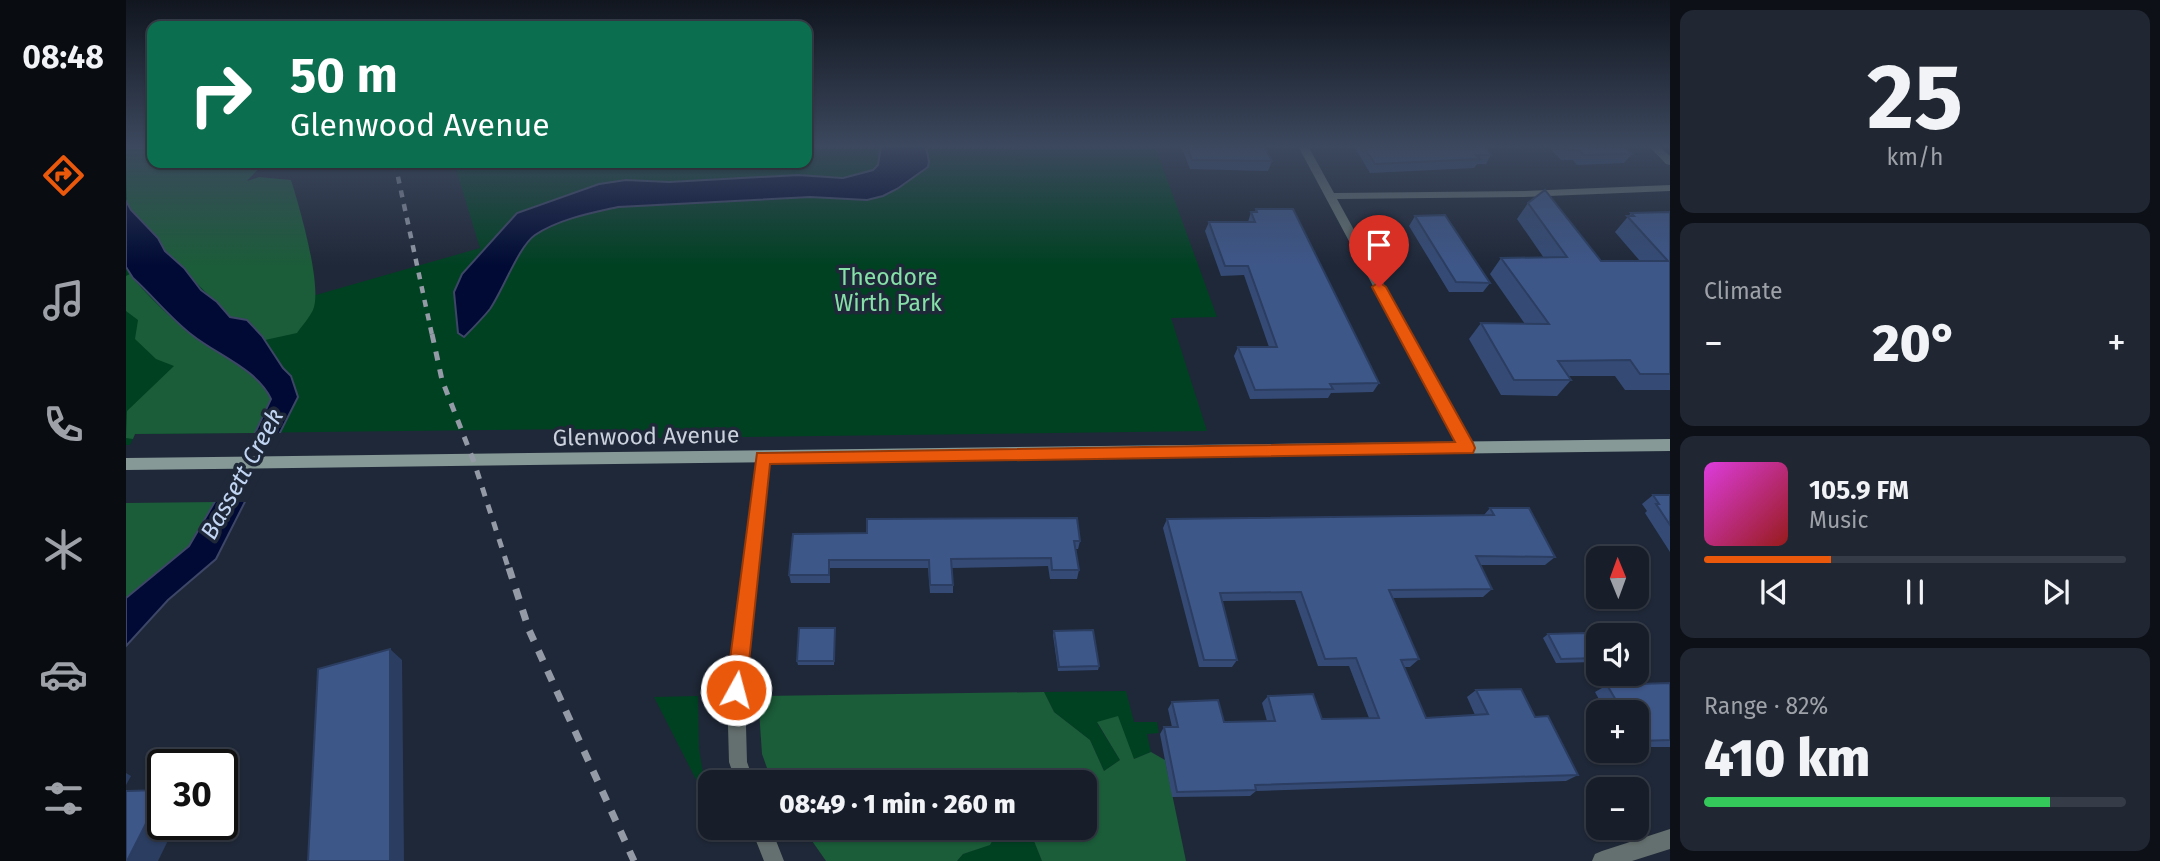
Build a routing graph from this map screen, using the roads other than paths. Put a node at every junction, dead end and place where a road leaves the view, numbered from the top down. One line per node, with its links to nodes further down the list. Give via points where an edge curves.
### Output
1 (1326, 186): 3 (street)
2 (1670, 188): 3 (street)
3 (1331, 196): 5 (street)
4 (1670, 446): 5 (street, Glenwood Avenue)
5 (1467, 448): 6 (street, Glenwood Avenue)
6 (763, 457): 7 (street, Glenwood Avenue); 8 (street, via 736,690)
7 (126, 464)
8 (741, 770)
9 (1670, 839): 12 (street)
10 (766, 840): 11 (street)
11 (774, 861)
12 (1602, 861)

